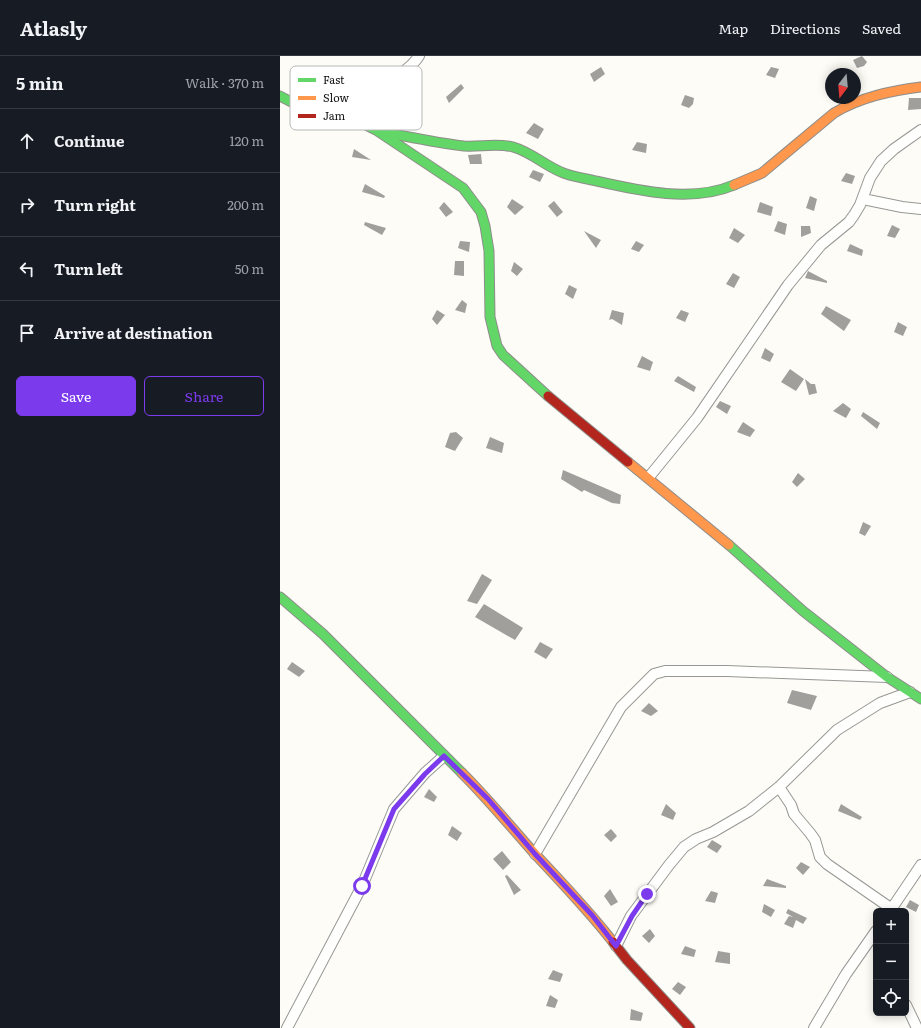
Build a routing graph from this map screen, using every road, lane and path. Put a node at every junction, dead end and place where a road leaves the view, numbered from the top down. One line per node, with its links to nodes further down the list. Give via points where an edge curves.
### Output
1 (419, 56): 2 (street)
2 (412, 66)
3 (921, 87): 6 (street, via 846,105 762,173 744,182 709,192 656,192 620,186 563,173 539,158 513,147 466,146)
4 (280, 96): 5 (street)
5 (290, 101)
6 (376, 130): 10 (street, via 463,188 481,212 489,251 492,330 503,355)
7 (921, 130): 8 (street, via 881,161 870,178)
8 (863, 199): 9 (street); 10 (street, via 849,222 821,245 788,285 697,418)
9 (921, 209)
10 (648, 478): 12 (street, via 803,612)
11 (280, 597): 14 (street, via 322,634)
12 (887, 677): 13 (street); 16 (street, via 679,670 654,674 621,707)
13 (916, 694): 15 (street, via 880,703 837,730)
14 (444, 756): 16 (street, via 488,799); 24 (street, via 394,809 362,886)
15 (779, 787): 18 (street, via 794,814 815,840 820,857); 21 (street, via 749,811 684,847 632,916)
16 (535, 854): 21 (street, via 592,915)
17 (921, 865): 19 (street)
18 (888, 908)
19 (892, 908)
20 (873, 935): 25 (street)
21 (616, 946): 23 (street)
22 (909, 1011): 26 (street)
23 (686, 1027)
24 (287, 1028)
25 (814, 1028)
26 (917, 1028)

